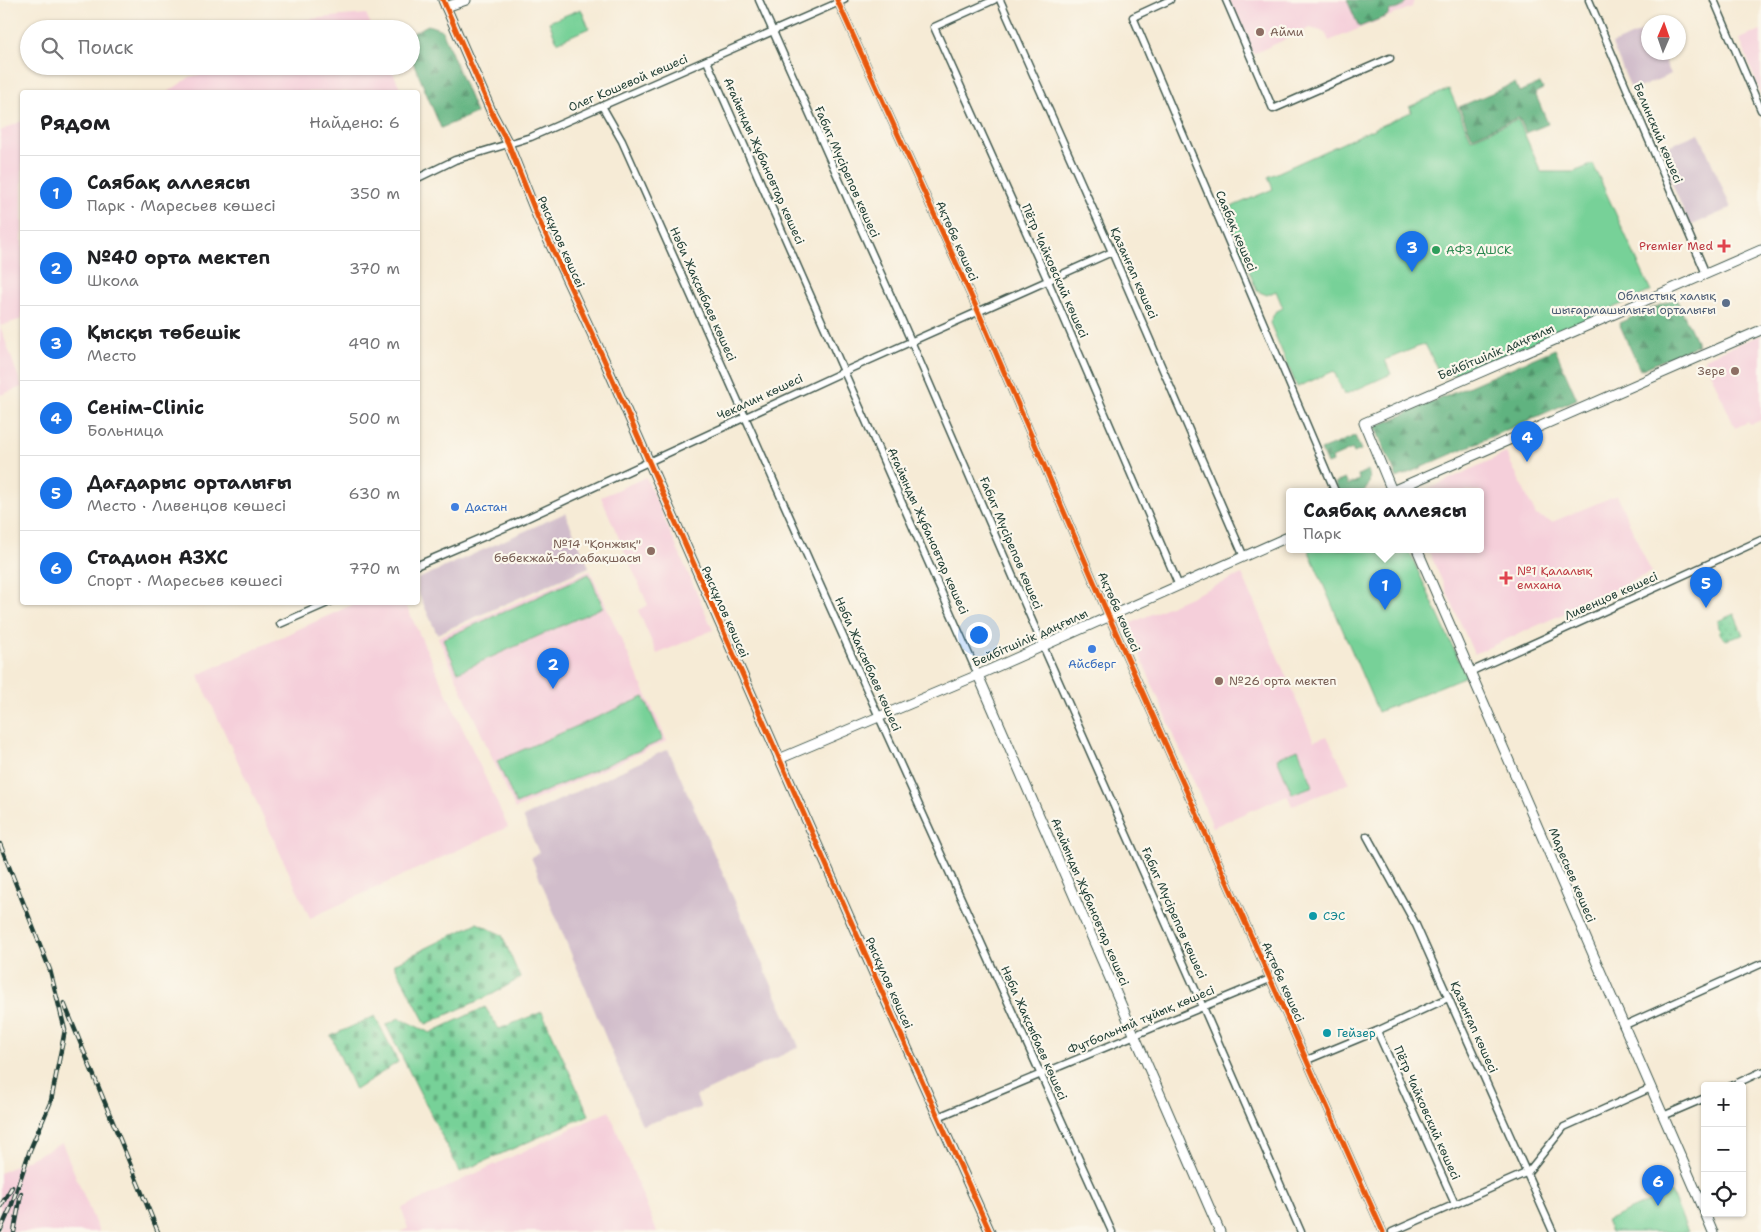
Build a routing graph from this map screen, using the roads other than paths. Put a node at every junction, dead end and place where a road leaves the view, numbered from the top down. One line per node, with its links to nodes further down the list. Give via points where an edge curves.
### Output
1 (466, 0): 10 (street)
2 (759, 0): 11 (street, Ғабит Мүсірепов көшесі)
3 (994, 0): 21 (street, Пётр Чайковский көшесі, via 934,27)
4 (1000, 0): 19 (street, Қазанғап көшесі)
5 (1170, 0): 28 (street, Саябақ көшесі, via 1132,17)
6 (1226, 0): 12 (street, via 1273,109)
7 (1589, 0): 20 (street, Белинский көшесі)
8 (1714, 0): 15 (street)
9 (840, 1): 11 (street, Олег Кошевой көшесі); 22 (street, Ақтөбе көшесі)
10 (444, 4): 16 (street, Рысқұлов көшсеі)
11 (772, 31): 13 (street, Олег Кошевой көшесі); 24 (street, Ғабит Мүсірепов көшесі)
12 (1390, 58)
13 (707, 61): 14 (street, Олег Кошевой көшесі); 25 (street, Ағайынды Жұбановтар көшесі)
14 (602, 106): 16 (street, Олег Кошевой көшесі, via 531,137); 26 (street, Нәби Жақсыбаев көшесі, via 622,141)
15 (1761, 110)
16 (508, 143): 17 (street, Олег Кошевой көшесі, via 455,160); 27 (street, Рысқұлов көшсеі, via 538,218)
17 (420, 177)
18 (1761, 250): 20 (street, Бейбітшілік даңғылы)
19 (1112, 252): 21 (street, Чекалин көшесі); 34 (street, Қазанғап көшесі)
20 (1706, 274): 29 (street, Бейбітшілік даңғылы, via 1364,422)
21 (1048, 280): 22 (street, Чекалин көшесі); 36 (street, Пётр Чайковский көшесі)
22 (978, 311): 24 (street, Чекалин көшесі); 38 (street, Ақтөбе көшесі)
23 (1761, 330): 30 (street, Бейбітшілік даңғылы)
24 (911, 341): 25 (street, Чекалин көшесі); 40 (street, Ғабит Мүсірепов көшесі)
25 (843, 372): 26 (street, Чекалин көшесі); 42 (street, Ағайынды Жұбановтар көшесі)
26 (746, 416): 27 (street, Чекалин көшесі); 43 (street, Нәби Жақсыбаев көшесі)
27 (648, 462): 35 (street, Чекалин көшесі); 44 (street, Рысқұлов көшсеі)
28 (1334, 488)
29 (1391, 488)
30 (1399, 488)
31 (1286, 538): 34 (street, Бейбітшілік даңғылы)
32 (1761, 540): 41 (street, Ливенцов көшесі)
33 (1419, 553): 41 (street, Маресьев көшесі)
34 (1244, 557): 36 (street, Бейбітшілік даңғылы)
35 (420, 564)
36 (1180, 586): 38 (street, Бейбітшілік даңғылы)
37 (323, 605): 39 (street)
38 (1109, 617): 40 (street, Бейбітшілік даңғылы); 47 (street, Ақтөбе көшесі)
39 (280, 624)
40 (1043, 646): 42 (street, Бейбітшілік даңғылы); 49 (street, Ғабит Мүсірепов көшесі)
41 (1470, 672): 50 (street, Маресьев көшесі)
42 (978, 675): 43 (street, Бейбітшілік даңғылы); 52 (street, Ағайынды Жұбановтар көшесі)
43 (879, 717): 44 (street, Бейбітшілік даңғылы); 55 (street, Нәби Жақсыбаев көшесі)
44 (779, 759): 60 (street, Рысқұлов көшсеі)
45 (1368, 836): 48 (street, Қазанғап көшесі, via 1416,925)
46 (1761, 964): 50 (street)
47 (1270, 979): 49 (street, Футбольный тұйық көшесі); 53 (street, Ақтөбе көшесі)
48 (1448, 998): 51 (street); 61 (street, Қазанғап көшесі)
49 (1203, 1007): 52 (street, Футбольный тұйық көшесі); 68 (street, Ғабит Мүсірепов көшесі)
50 (1623, 1026): 57 (street, Маресьев көшесі)
51 (1377, 1031): 53 (street); 62 (street, Пётр Чайковский көшесі)
52 (1134, 1036): 55 (street, Футбольный тұйық көшесі); 67 (street, Ағайынды Жұбановтар көшесі)
53 (1307, 1060): 69 (street, Ақтөбе көшесі)
54 (1761, 1072): 56 (street)
55 (1041, 1074): 60 (street, Футбольный тұйық көшесі); 66 (street, Нәби Жақсыбаев көшесі)
56 (1740, 1082)
57 (1651, 1088): 59 (street, Маресьев көшесі); 61 (street, via 1564,1127)
58 (1701, 1100): 59 (street)
59 (1663, 1116): 63 (street, Маресьев көшесі)
60 (938, 1117): 65 (street, Рысқұлов көшсеі)
61 (1528, 1172): 62 (street); 71 (street, Қазанғап көшесі)
62 (1455, 1204): 70 (street)
63 (1701, 1204)
64 (1707, 1217): 72 (street, Маресьев көшесі)
65 (990, 1232)
66 (1112, 1232)
67 (1220, 1232)
68 (1301, 1232)
69 (1383, 1232)
70 (1392, 1232)
71 (1553, 1232)
72 (1714, 1232)

